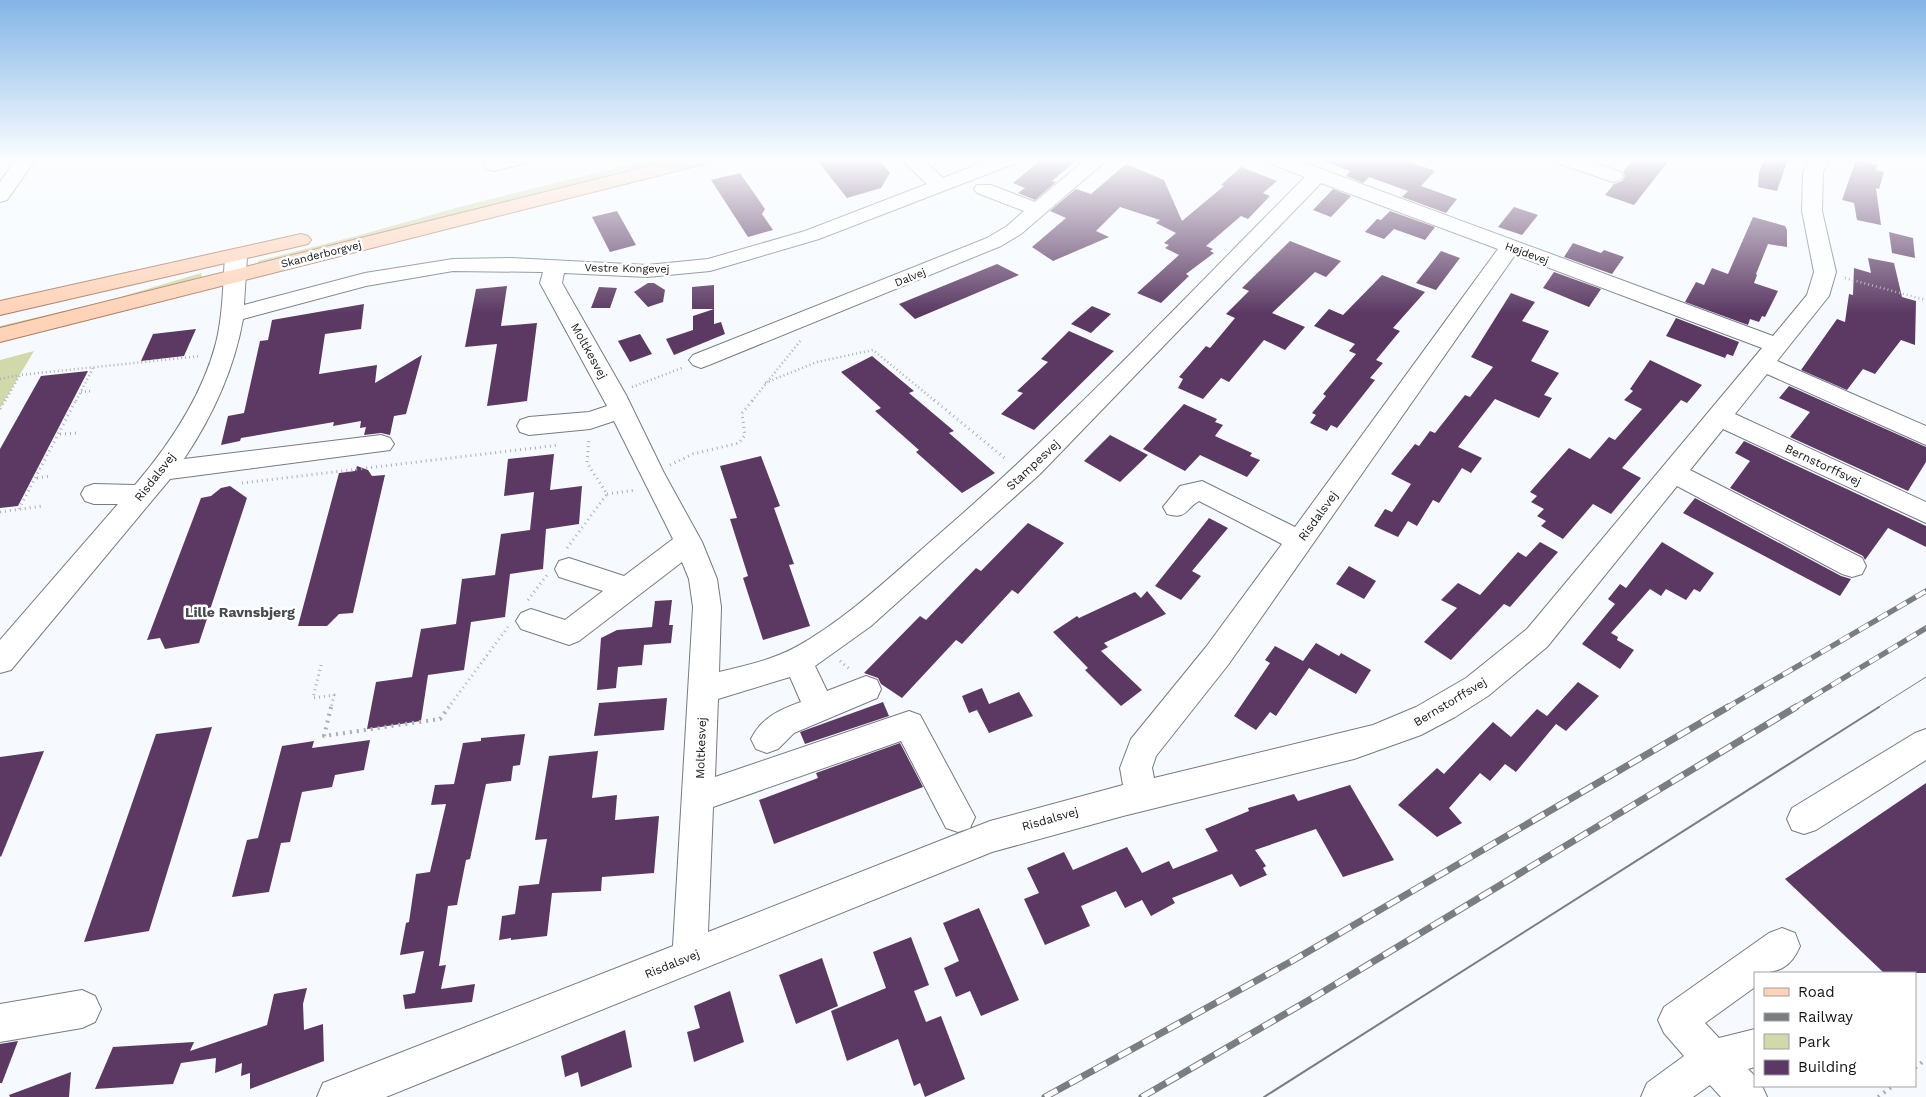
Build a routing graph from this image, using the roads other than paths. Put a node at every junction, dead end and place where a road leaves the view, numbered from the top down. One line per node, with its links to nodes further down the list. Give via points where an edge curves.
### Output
1 (442, 210): 9 (main road, Skanderborgvej)
2 (478, 210): 9 (main road, Skanderborgvej)
3 (879, 210): 10 (street, Vestre Kongevej, via 812,235 710,266 647,271)
4 (1038, 210): 17 (street, Dalvej, via 994,242)
5 (1284, 210): 35 (street, Stampesvej, via 1078,423 969,525 846,629)
6 (1412, 210): 8 (street, Højdevej)
7 (1812, 210): 16 (street, Bernstorffsvej, via 1825,272 1818,296)
8 (1510, 247): 16 (street, Højdevej); 30 (street, Risdalsvej)
9 (235, 266): 11 (main road, Skanderborgvej); 13 (street, Risdalsvej); 15 (main road, Skanderborgvej)
10 (555, 267): 13 (street, Vestre Kongevej, via 485,263 412,270 303,295); 18 (street, Moltkesvej, via 551,283)
11 (175, 270): 12 (main road, Skanderborgvej); 14 (main road)
12 (0, 308)
13 (232, 316): 23 (street, Risdalsvej, via 215,378 190,430)
14 (0, 320)
15 (0, 335)
16 (1771, 355): 19 (street, Bernstorffsvej); 21 (street)
17 (701, 360)
18 (617, 402): 20 (street, via 590,431); 29 (street, Moltkesvej)
19 (1720, 417): 24 (street, Bernstorffsvej); 28 (street, Bernstorffsvej)
20 (529, 426)
21 (1926, 436)
22 (381, 444): 23 (street)
23 (162, 471): 26 (street, Risdalsvej)
24 (1674, 473): 32 (street); 42 (street, Bernstorffsvej, via 1537,638 1502,671 1456,700 1410,726 1352,745)
25 (94, 494): 26 (street)
26 (142, 494): 36 (street, Risdalsvej)
27 (1176, 507): 30 (street, via 1188,493 1202,492)
28 (1926, 513)
29 (688, 542): 33 (street); 38 (street, Moltkesvej, via 703,579 707,607)
30 (1299, 542): 42 (street, Risdalsvej, via 1217,656 1142,749 1136,768)
31 (560, 565): 33 (street)
32 (1852, 566)
33 (628, 588): 34 (street, via 569,633)
34 (521, 618)
35 (797, 660): 38 (street, Stampesvej); 39 (street)
36 (0, 661)
37 (866, 689): 39 (street)
38 (703, 690): 43 (street, Moltkesvej)
39 (819, 708): 40 (street, via 783,722)
40 (767, 738)
41 (1926, 743): 45 (street)
42 (1142, 796): 47 (street, Risdalsvej, via 990,837)
43 (699, 797): 44 (street, via 910,725); 47 (street, Moltkesvej, via 690,943)
44 (958, 817)
45 (1804, 819)
46 (1782, 946): 51 (street, via 1677,1020)
47 (693, 956): 52 (street, Risdalsvej)
48 (82, 1009): 49 (street)
49 (0, 1023)
50 (1754, 1048): 51 (street)
51 (1712, 1058): 53 (street); 54 (street)
52 (337, 1097)
53 (1661, 1097)
54 (1748, 1097)

